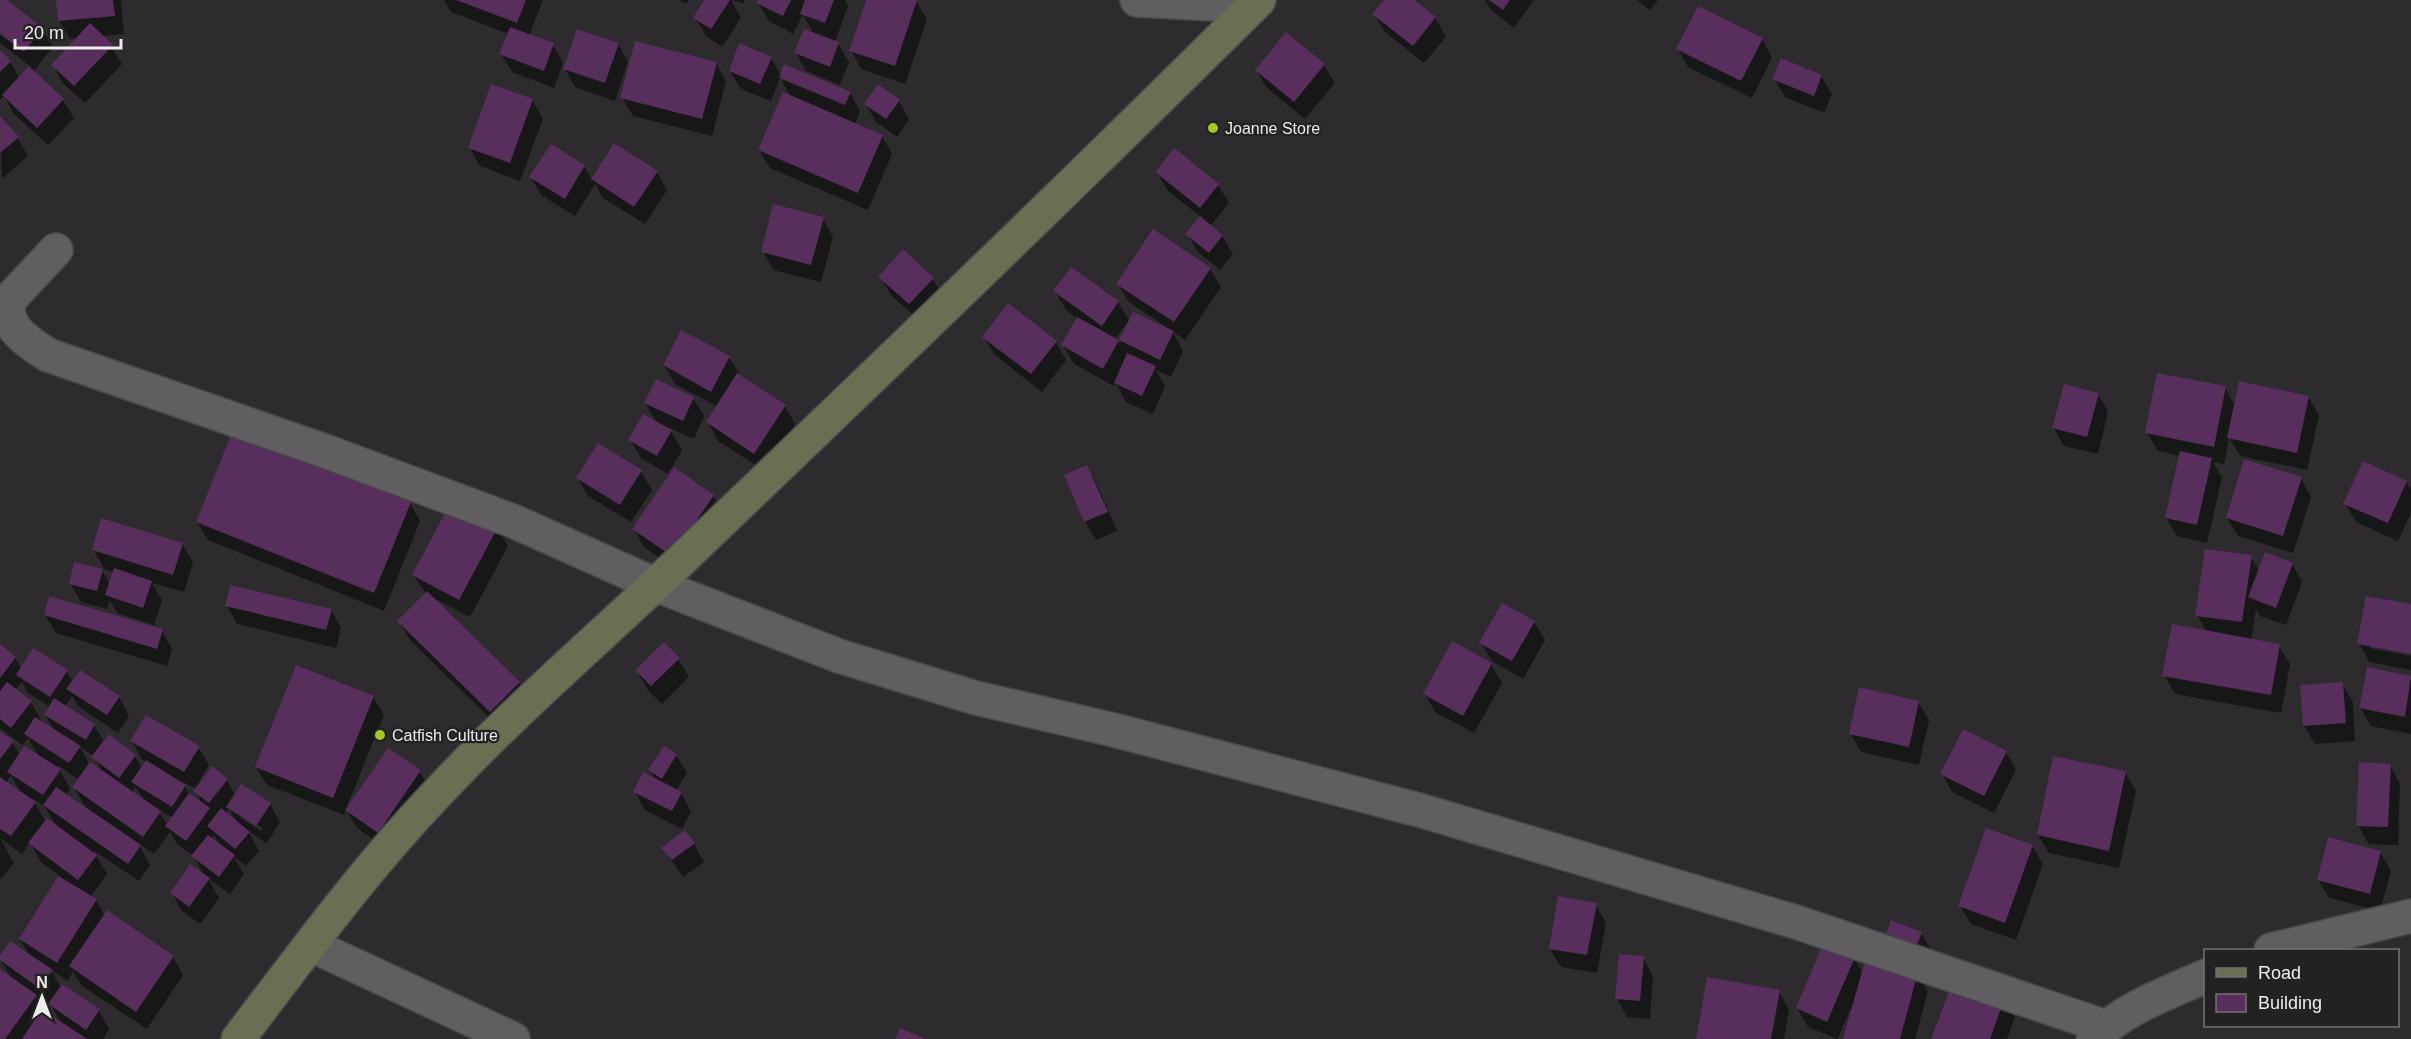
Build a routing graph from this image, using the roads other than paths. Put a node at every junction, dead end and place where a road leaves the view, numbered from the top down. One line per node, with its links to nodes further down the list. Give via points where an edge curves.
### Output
1 (1137, 0): 2 (street)
2 (1255, 3): 4 (street, via 1045,212)
3 (56, 250): 4 (street, via 6,307 8,323 48,355 513,521)
4 (656, 585): 6 (street, via 430,800); 9 (street, via 839,656 976,698 1419,810 1796,922)
5 (2411, 916): 7 (street)
6 (311, 945): 10 (street); 11 (street)
7 (2279, 949)
8 (2204, 976): 9 (street, via 2156,998)
9 (2099, 1033)
10 (238, 1039)
11 (513, 1039)

